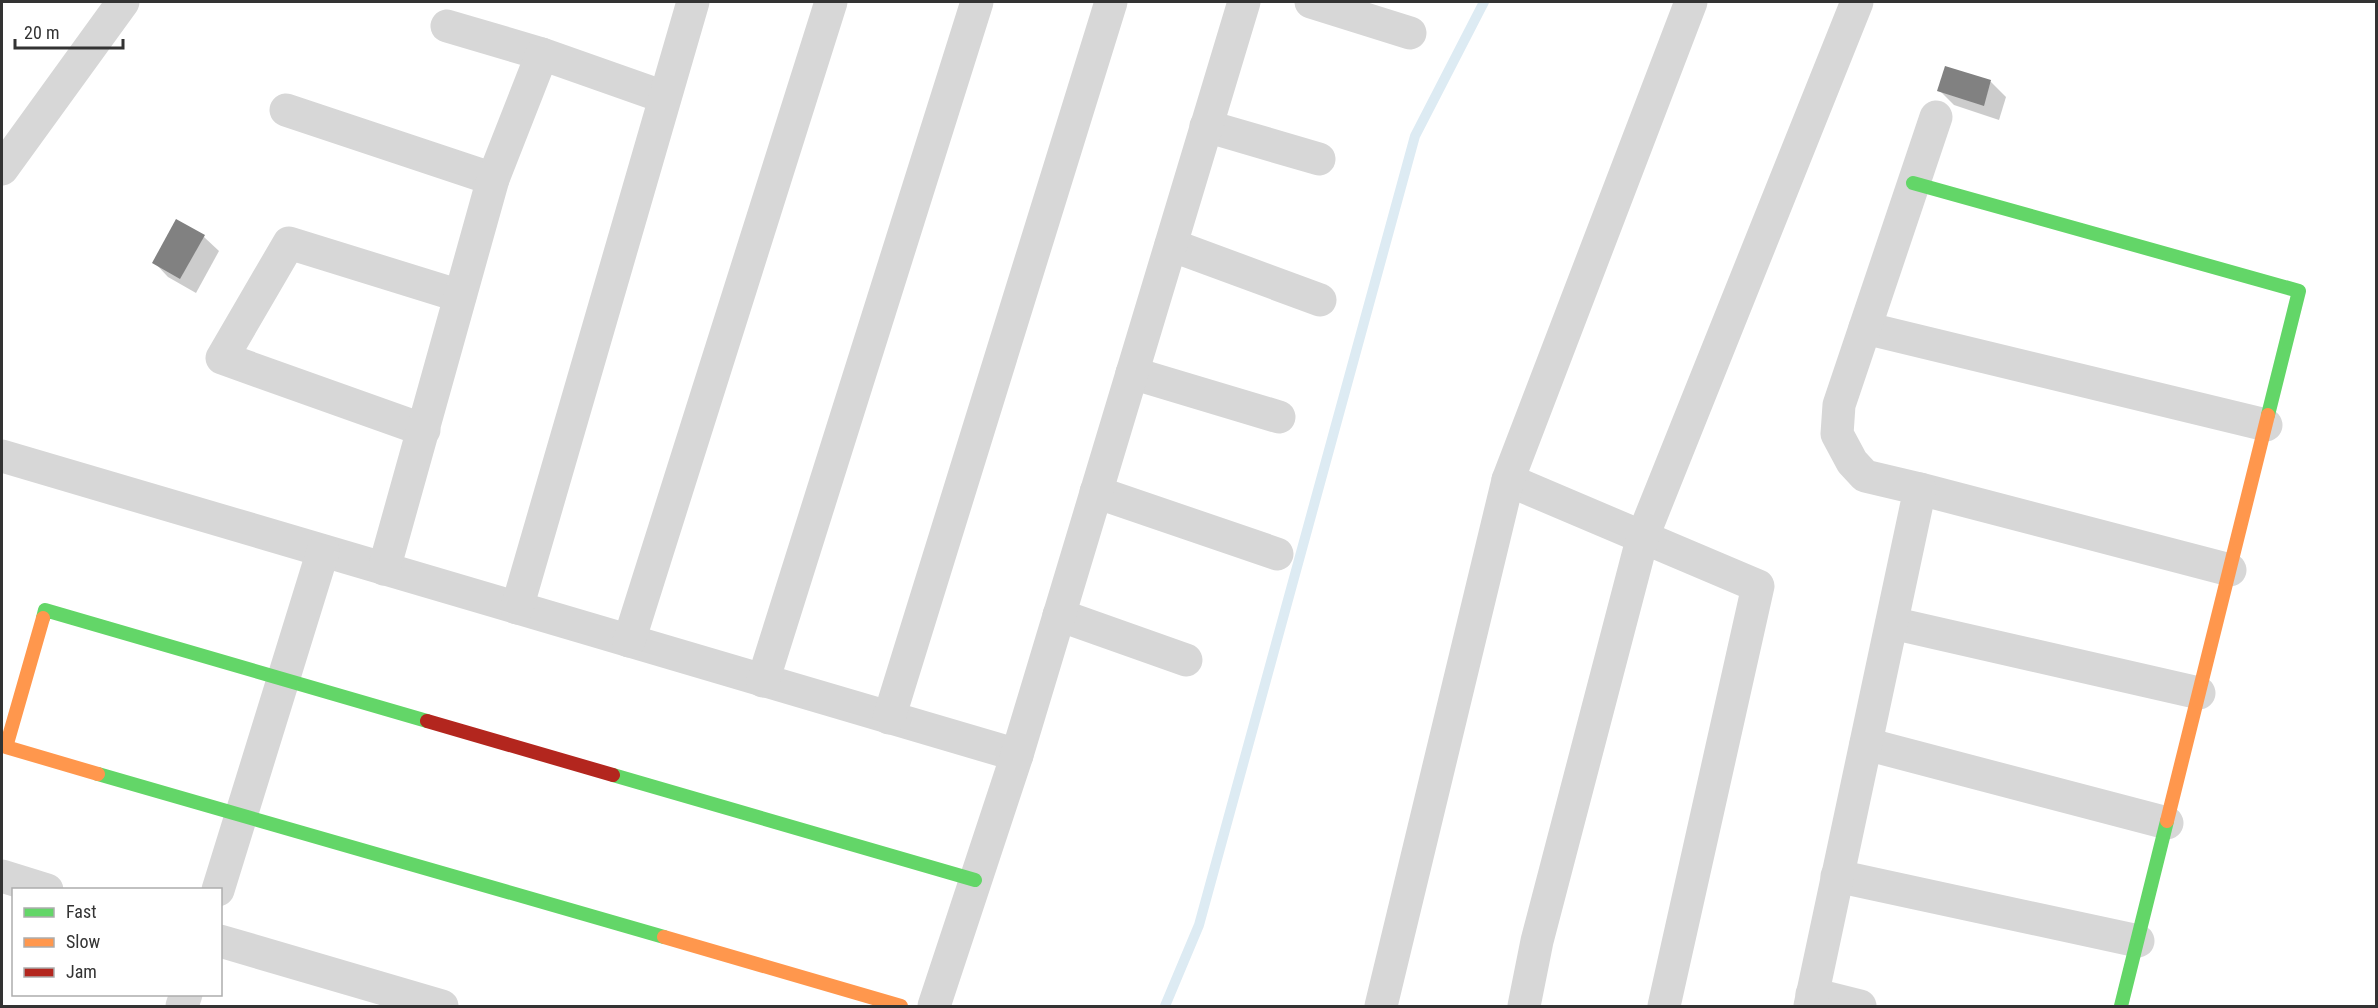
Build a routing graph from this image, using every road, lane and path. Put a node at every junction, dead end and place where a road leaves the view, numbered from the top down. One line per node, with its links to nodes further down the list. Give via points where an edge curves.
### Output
1 (123, 2): 18 (street)
2 (693, 2): 13 (street)
3 (831, 2): 41 (street)
4 (977, 2): 44 (street)
5 (1111, 2): 46 (street)
6 (1244, 2): 16 (street)
7 (1311, 2): 11 (street)
8 (1691, 2): 30 (street)
9 (1857, 2): 33 (street)
10 (447, 26): 12 (street)
11 (1410, 33)
12 (542, 54): 13 (street); 19 (street)
13 (664, 97): 38 (street)
14 (286, 110): 19 (street)
15 (1936, 117): 20 (street)
16 (1206, 126): 17 (street); 21 (street)
17 (1319, 159)
18 (2, 169)
19 (493, 179): 22 (street)
20 (1913, 183): 24 (street); 27 (street, via 2299,291)
21 (1171, 244): 23 (street); 25 (street)
22 (460, 296): 28 (street); 28 (street, via 289,243 222,358)
23 (1320, 300)
24 (1865, 328): 27 (street); 31 (street, via 1839,405 1837,434 1852,462 1865,476)
25 (1132, 373): 26 (street); 32 (street)
26 (1279, 417)
27 (2266, 426): 37 (street)
28 (424, 430): 36 (street)
29 (2, 456): 34 (street)
30 (1508, 480): 33 (street); 62 (street)
31 (1920, 489): 37 (street); 40 (street)
32 (1096, 492): 35 (street); 39 (street)
33 (1643, 536): 63 (street, via 1537,941); 64 (street, via 1758,586)
34 (323, 551): 36 (street); 43 (street)
35 (1277, 554)
36 (384, 569): 38 (street)
37 (2230, 570): 45 (street)
38 (517, 608): 41 (street)
39 (1059, 615): 42 (street); 48 (street)
40 (1892, 622): 45 (street); 47 (street)
41 (629, 642): 44 (street)
42 (1186, 660)
43 (282, 680): 49 (street); 49 (street, via 45,610 6,747); 53 (street)
44 (763, 681): 46 (street)
45 (2199, 693): 50 (street)
46 (889, 718): 48 (street)
47 (1866, 744): 50 (street); 52 (street)
48 (1017, 755): 53 (street)
49 (241, 815): 55 (street); 60 (street)
50 (2167, 823): 56 (street)
51 (2, 876): 54 (street)
52 (1837, 876): 56 (street); 58 (street)
53 (975, 880): 61 (street)
54 (41, 888)
55 (219, 888)
56 (2138, 941): 66 (street)
57 (222, 942): 59 (street)
58 (1811, 1000): 65 (street)
59 (442, 1006)
60 (902, 1006)
61 (934, 1006)
62 (1381, 1006)
63 (1524, 1006)
64 (1664, 1006)
65 (1860, 1006)
66 (2121, 1006)

